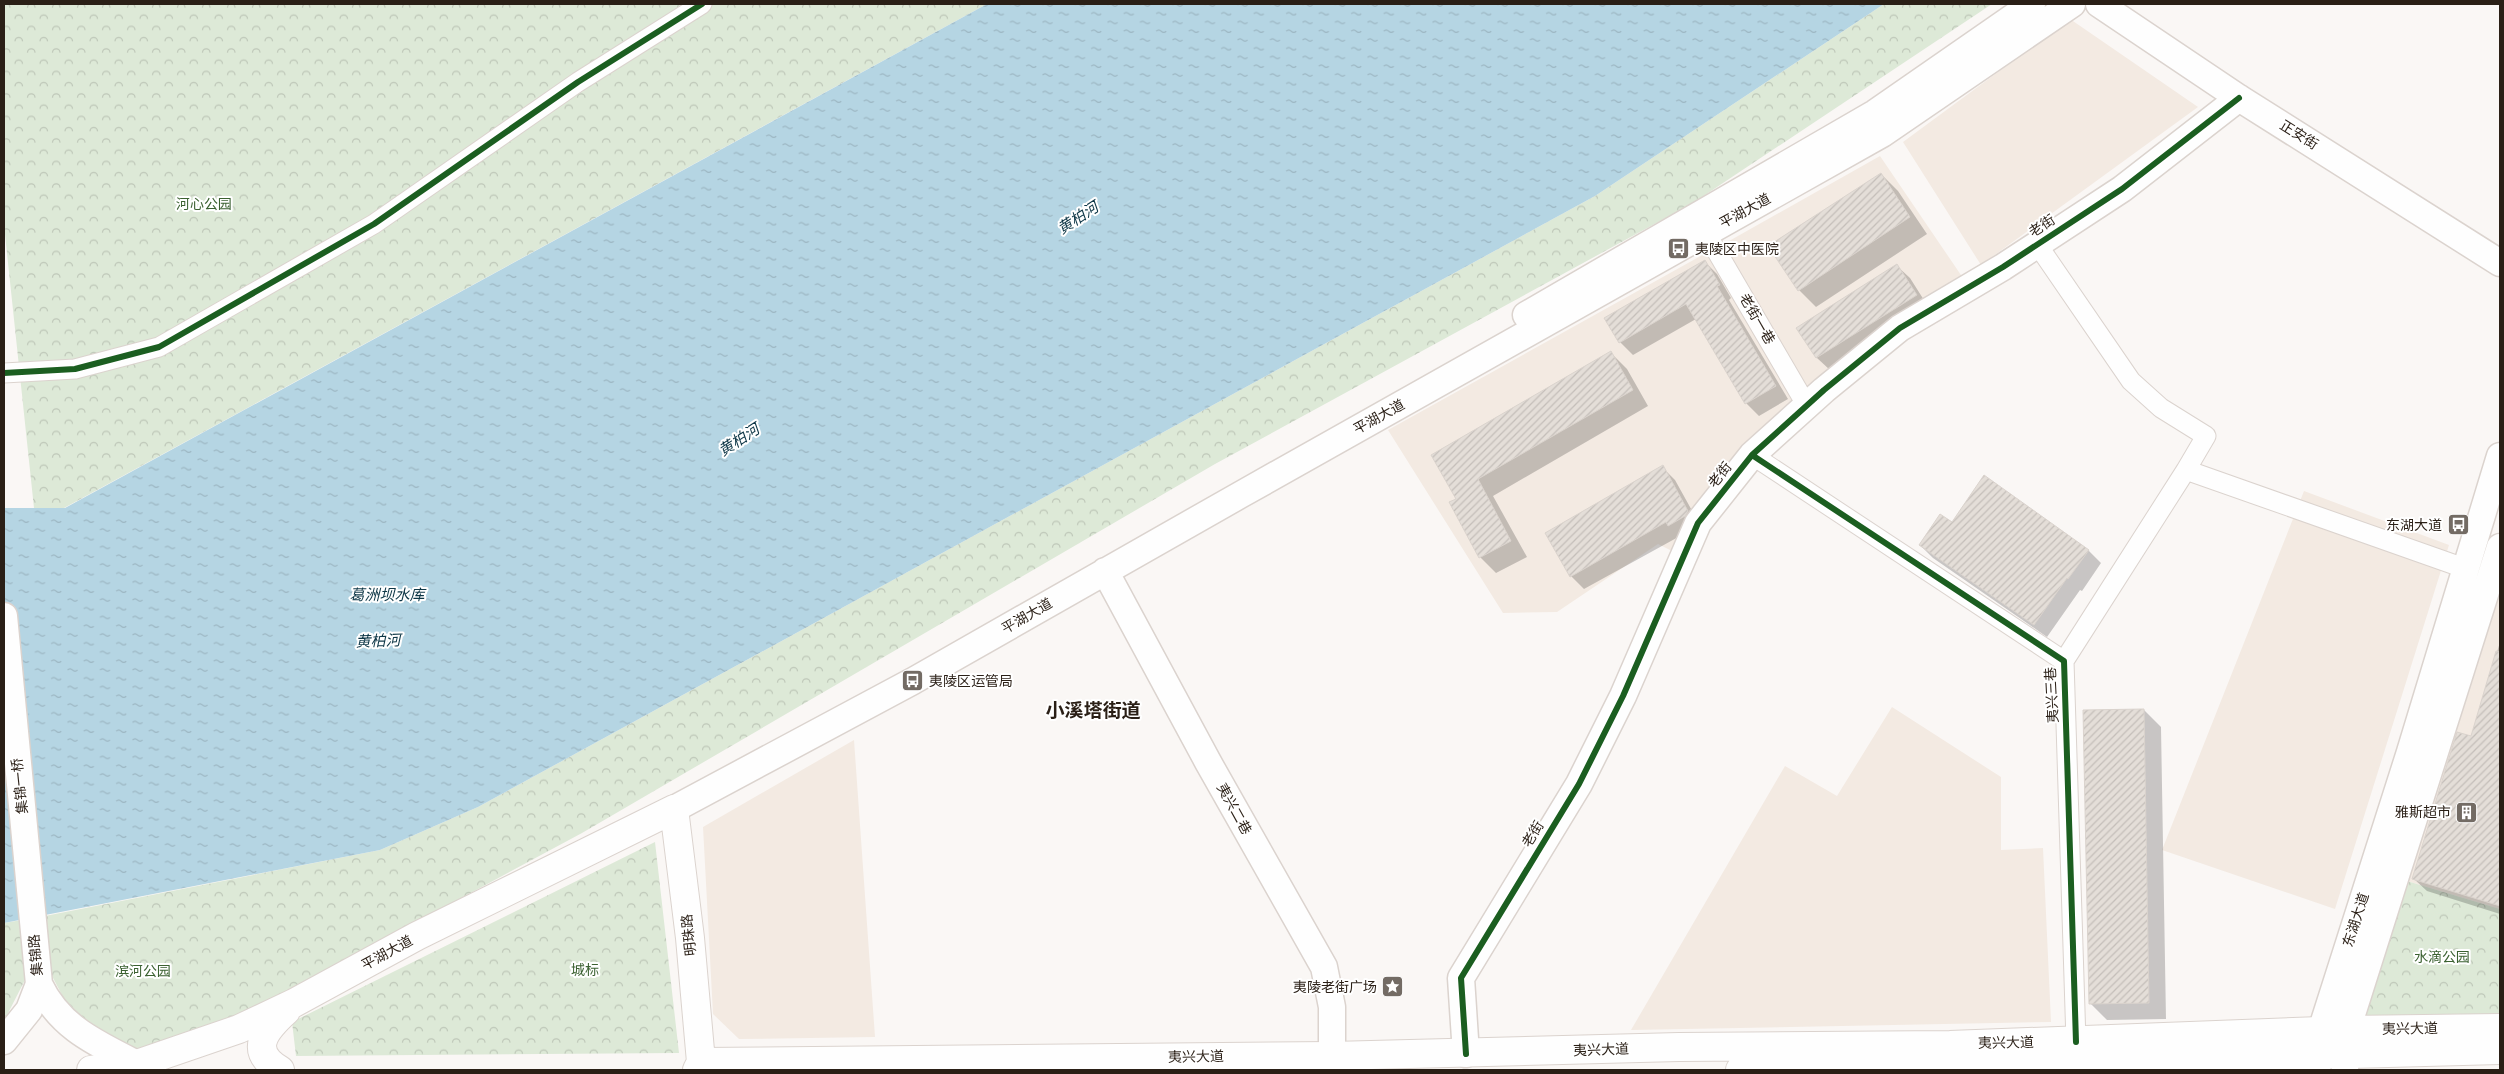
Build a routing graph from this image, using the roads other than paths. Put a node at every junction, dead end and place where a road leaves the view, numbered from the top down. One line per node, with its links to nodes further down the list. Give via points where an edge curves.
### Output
1 (702, 4): 9 (street, via 578,82 374,224 159,347 75,369)
2 (2032, 4): 19 (main road, 平湖大道, via 1875,113 717,773)
3 (2072, 4): 6 (main road, 平湖大道, via 1882,134)
4 (2099, 4): 5 (main road, 正安街)
5 (2239, 98): 7 (main road, 老街, via 2122,189); 8 (main road, 正安街)
6 (1706, 233): 10 (street, 老街一巷); 16 (main road, 平湖大道)
7 (2037, 244): 10 (main road, 老街, via 1900,328); 13 (street, 夷兴三巷, via 2131,381 2161,408 2206,436)
8 (2500, 263)
9 (4, 373)
10 (1807, 406): 11 (main road, 老街)
11 (1752, 456): 18 (street, 夷兴三巷); 28 (main road, 老街, via 1698,523 1623,696 1579,784 1461,978)
12 (2500, 456): 15 (main road, 东湖大道)
13 (2186, 470): 15 (street); 18 (street, 夷兴三巷)
14 (2500, 547): 27 (main road, 东湖大道)
15 (2464, 568): 27 (main road, 东湖大道, via 2410,752)
16 (1105, 571): 19 (main road, 平湖大道, via 913,681); 29 (main road, 夷兴二巷, via 1324,967 1332,1007)
17 (4, 616): 20 (main road, 集锦一桥)
18 (2064, 661): 25 (street, 夷兴三巷)
19 (674, 809): 22 (main road, 平湖大道, via 417,936); 31 (main road, 明珠路)
20 (34, 926): 21 (main road, 集锦路)
21 (39, 984): 24 (main road, via 29,1010); 30 (main road, via 48,1002 68,1025)
22 (294, 1003): 30 (main road, 平湖大道, via 239,1029); 33 (main road, via 263,1036 262,1050 268,1063)
23 (2500, 1028): 27 (main road, 夷兴大道)
24 (4, 1041)
25 (2076, 1042): 27 (main road, 夷兴大道); 28 (main road, 夷兴大道, via 1678,1047)
26 (2500, 1050): 27 (main road, 夷兴大道)
27 (2332, 1052): 34 (main road, 夷兴大道)
28 (1466, 1054): 29 (main road, 夷兴大道)
29 (1332, 1056): 31 (main road, 夷兴大道)
30 (137, 1064): 32 (main road, 平湖大道)
31 (702, 1068)
32 (91, 1070)
33 (280, 1070)
34 (1740, 1070)

